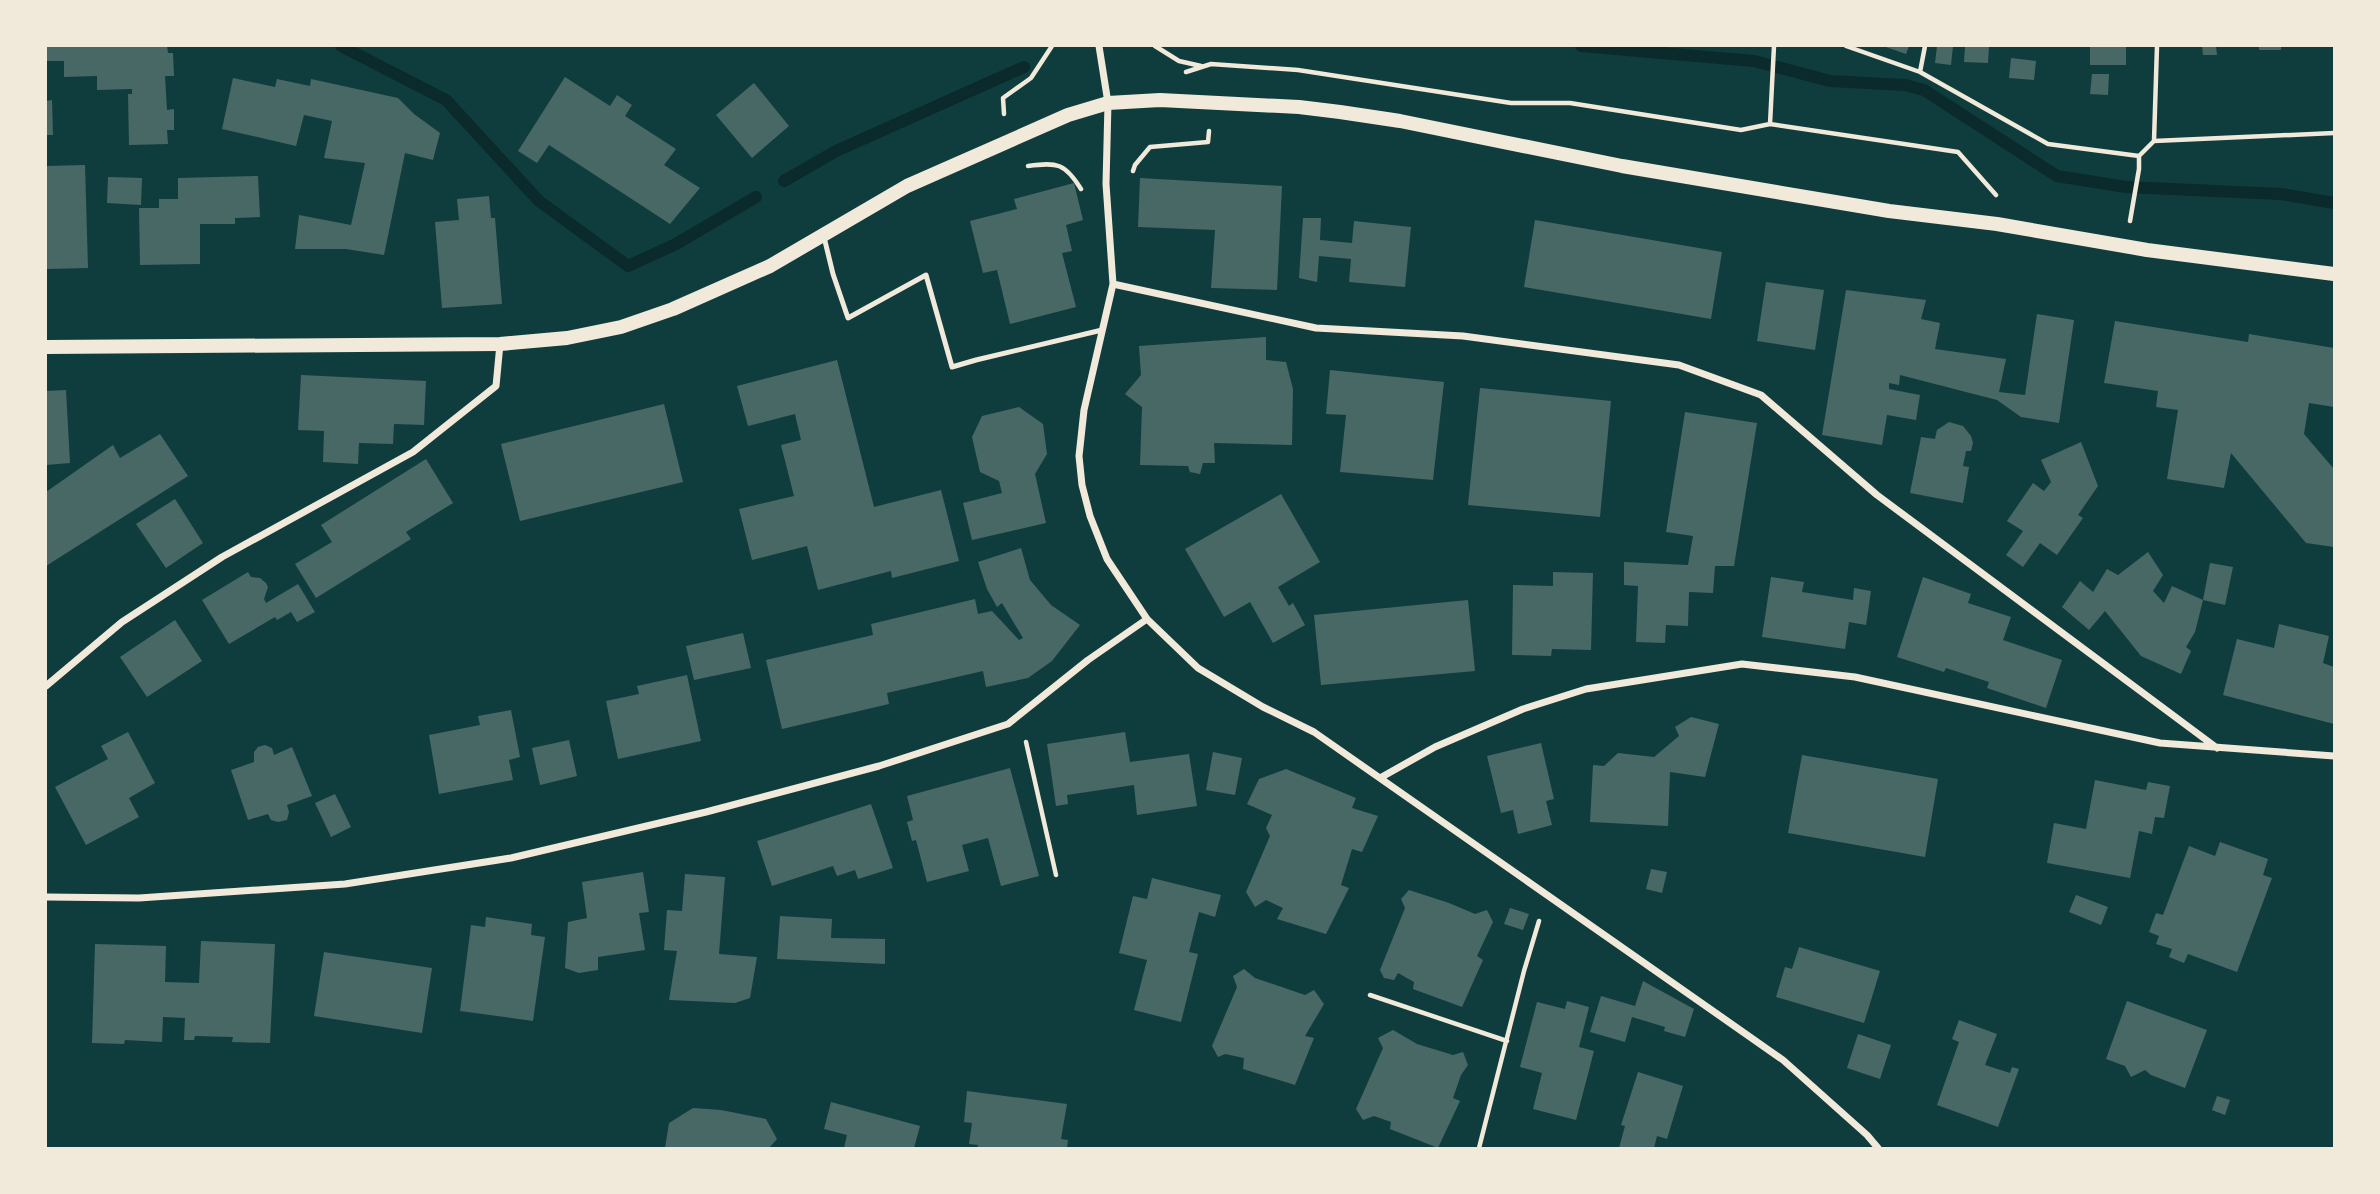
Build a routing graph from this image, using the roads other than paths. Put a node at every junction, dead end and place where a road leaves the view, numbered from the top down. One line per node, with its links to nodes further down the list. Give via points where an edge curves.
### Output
1 (1099, 46): 2 (street)
2 (1108, 103): 3 (main road, via 1068,115 907,186); 4 (main road, via 1160,100 1340,112 1889,211); 5 (street)
3 (824, 236): 6 (lane, via 848,318 926,275 952,367); 7 (main road, via 707,295 621,327)
4 (2334, 274)
5 (1112, 284): 6 (street); 11 (street, via 1316,328 1463,336 1679,365 1761,395 1877,495)
6 (1102, 330): 9 (street, via 1084,410 1079,456 1082,485 1107,559)
7 (500, 344): 8 (main road); 10 (street, via 496,386 413,452 222,557 122,622)
8 (46, 347)
9 (1147, 619): 13 (street, via 1198,668 1314,732); 14 (street, via 1008,724 879,766 706,812 511,858 345,884 139,898)
10 (46, 687)
11 (2217, 748): 12 (street); 13 (street, via 2160,743 1856,677 1742,664 1586,689 1522,709 1447,741)
12 (2334, 756)
13 (1380, 778): 15 (street, via 1783,1060)
14 (46, 897)
15 (1878, 1149)

